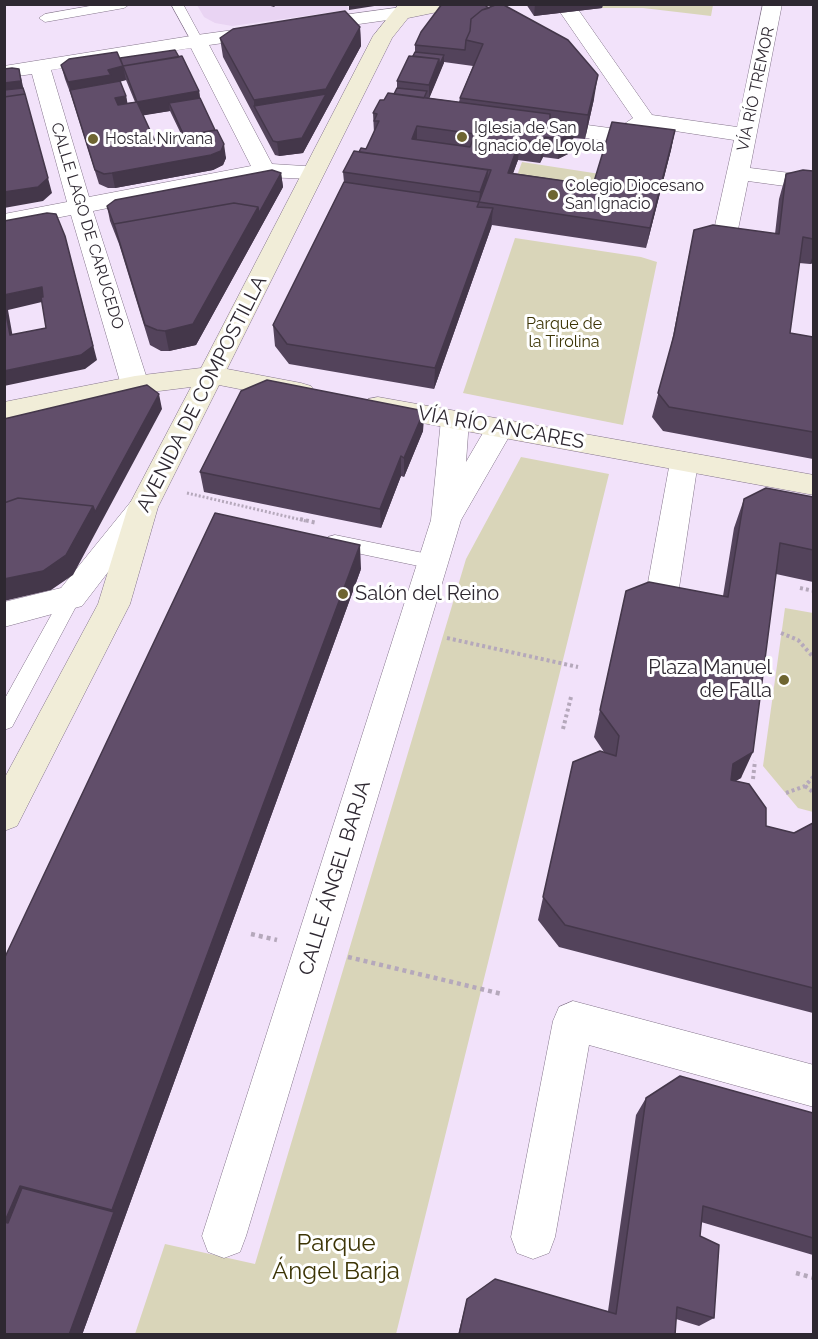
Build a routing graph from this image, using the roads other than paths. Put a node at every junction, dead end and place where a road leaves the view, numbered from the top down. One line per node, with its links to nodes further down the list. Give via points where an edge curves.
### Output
1 (124, 4): 7 (lane)
2 (177, 4): 10 (lane)
3 (450, 4): 5 (street)
4 (773, 4): 17 (street, VÍA RÍO TREMOR)
5 (406, 9): 8 (street); 9 (street, AVENIDA DE COMPOSTILLA)
6 (570, 12): 12 (street)
7 (45, 18)
8 (350, 21): 9 (street, via 363,23); 10 (street)
9 (383, 36): 19 (street, AVENIDA DE COMPOSTILLA)
10 (197, 41): 13 (street); 18 (street)
11 (574, 46): 12 (street)
12 (604, 60): 15 (street)
13 (40, 66): 14 (street); 22 (street, CALLE LAGO DE CARUCEDO)
14 (4, 72)
15 (645, 120): 16 (street, via 621,136); 17 (street)
16 (587, 132)
17 (746, 135): 20 (street, VÍA RÍO TREMOR)
18 (264, 170): 19 (street); 22 (street)
19 (312, 172): 25 (street, AVENIDA DE COMPOSTILLA)
20 (738, 172): 21 (street, VÍA RÍO TREMOR); 24 (street, VÍA RÍO TREMOR)
21 (813, 183)
22 (80, 207): 23 (street); 26 (street, CALLE LAGO DE CARUCEDO)
23 (4, 221)
24 (724, 239)
25 (211, 375): 26 (street, VÍA RÍO ANCARES); 28 (street, VÍA RÍO ANCARES); 32 (street, AVENIDA DE COMPOSTILLA)
26 (135, 385): 27 (street, VÍA RÍO ANCARES)
27 (4, 411)
28 (454, 420): 29 (street, VÍA RÍO ANCARES); 33 (street, CALLE ÁNGEL BARJA)
29 (500, 428): 30 (street, VÍA RÍO ANCARES); 33 (street, CALLE ÁNGEL BARJA)
30 (684, 462): 31 (street, VÍA RÍO ANCARES); 36 (street)
31 (813, 485)
32 (149, 496): 37 (street); 40 (street, AVENIDA DE COMPOSTILLA, via 114,604)
33 (446, 520): 35 (street, CALLE ÁNGEL BARJA)
34 (335, 542): 35 (lane)
35 (433, 562): 42 (street, CALLE ÁNGEL BARJA)
36 (663, 588)
37 (71, 597): 38 (street); 39 (lane)
38 (4, 615)
39 (4, 721)
40 (4, 815)
41 (813, 1086): 43 (street, via 573,1021)
42 (224, 1236)
43 (533, 1238)

